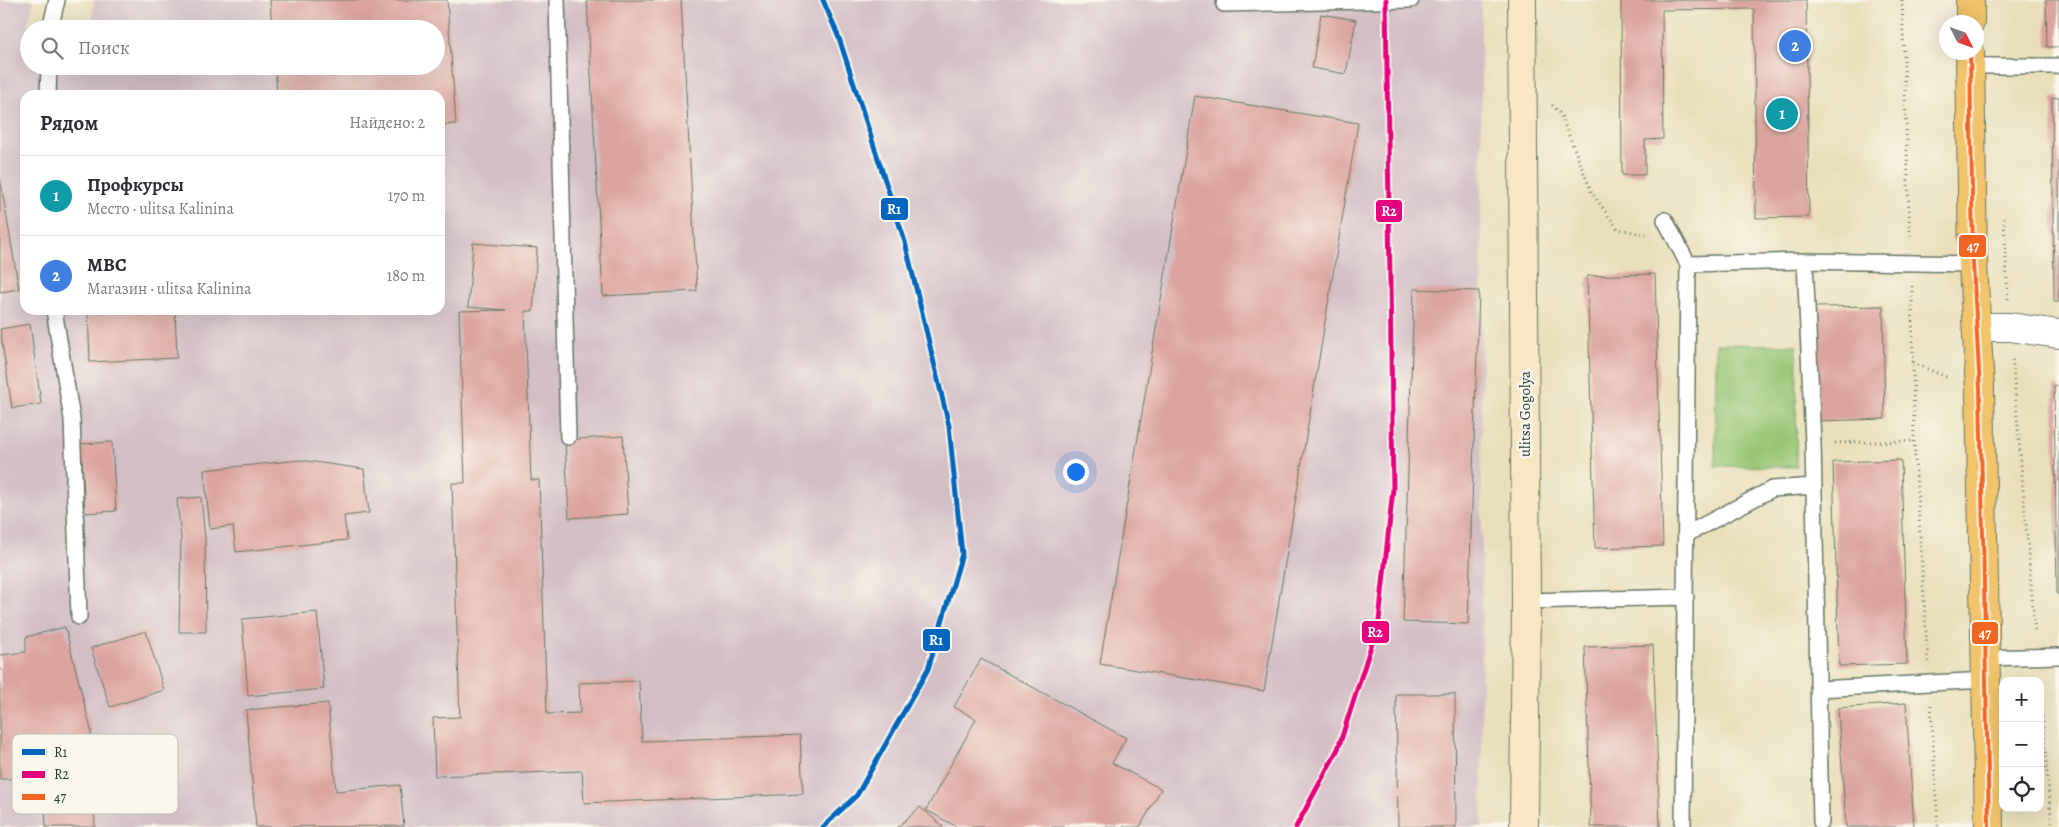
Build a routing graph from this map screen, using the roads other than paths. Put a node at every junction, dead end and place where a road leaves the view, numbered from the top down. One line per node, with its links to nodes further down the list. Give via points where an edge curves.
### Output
1 (57, 0): 8 (lane)
2 (557, 0): 21 (lane)
3 (1411, 0): 6 (lane)
4 (1522, 0): 25 (main road, ulitsa Gogolya)
5 (1970, 0): 7 (main road)
6 (1224, 4)
7 (1970, 15)
8 (52, 20)
9 (1970, 60): 17 (main road)
10 (1983, 60): 11 (lane)
11 (2059, 66)
12 (49, 75): 13 (lane)
13 (48, 90)
14 (1665, 220): 16 (lane)
15 (1805, 261): 16 (lane); 17 (lane); 22 (lane)
16 (1688, 264): 23 (lane)
17 (1973, 264): 19 (main road)
18 (55, 315): 26 (lane, via 72,419)
19 (1978, 327): 20 (street, via 2010,327); 28 (main road)
20 (2059, 334)
21 (568, 437)
22 (1814, 486): 23 (lane, via 1772,489); 29 (lane)
23 (1687, 534): 24 (lane)
24 (1686, 597): 25 (lane); 32 (lane)
25 (1526, 602): 31 (main road, ulitsa Gogolya)
26 (79, 617)
27 (2059, 656): 28 (lane, via 2037,657)
28 (1986, 669): 29 (lane, via 1929,683); 33 (main road)
29 (1818, 690): 30 (lane)
30 (1822, 822)
31 (1524, 827)
32 (1683, 827)
33 (1990, 827)

